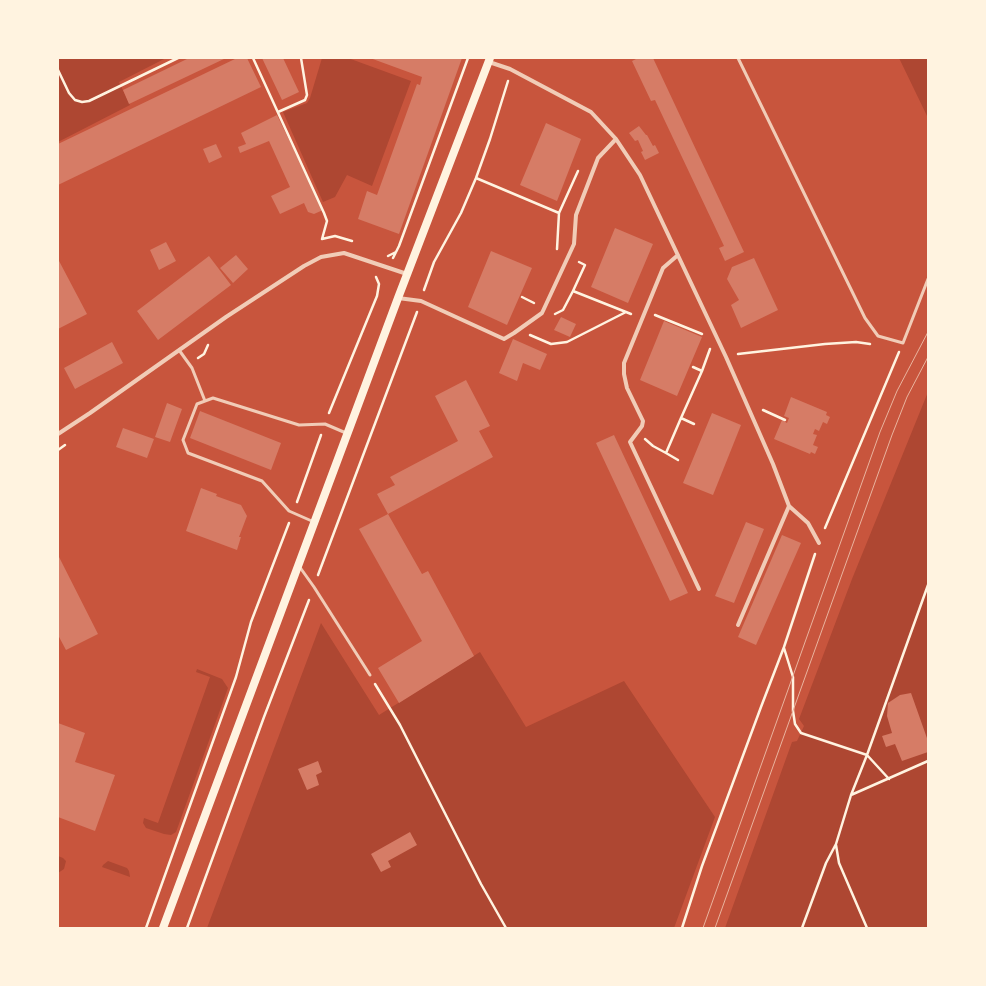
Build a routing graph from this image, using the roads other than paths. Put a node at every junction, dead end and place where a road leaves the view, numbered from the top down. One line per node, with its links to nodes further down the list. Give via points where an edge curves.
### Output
1 (738, 58): 6 (lane, via 865,318 878,336 903,343)
2 (489, 60): 3 (street, via 591,112); 5 (main road)
3 (616, 138): 4 (street, via 640,175); 7 (street, via 598,158 576,215 574,244 542,313 504,339 421,301)
4 (678, 255): 12 (street, via 726,357); 16 (street, via 663,268 624,363 624,374 627,388 643,420 642,426 630,442)
5 (407, 274): 7 (main road); 8 (street, via 344,254 321,257 232,313)
6 (928, 279)
7 (398, 298): 10 (main road)
8 (180, 350): 9 (lane, via 190,365); 11 (street)
9 (205, 401): 10 (lane, via 213,398 299,425 325,424); 13 (lane, via 197,404 182,440 188,453 262,480 289,511)
10 (348, 433): 13 (main road)
11 (58, 434)
12 (789, 506): 14 (street, via 808,523); 17 (street)
13 (315, 523): 15 (main road)
14 (819, 543)
15 (299, 566): 18 (lane); 19 (main road)
16 (699, 589)
17 (738, 625)
18 (370, 675)
19 (163, 928)

